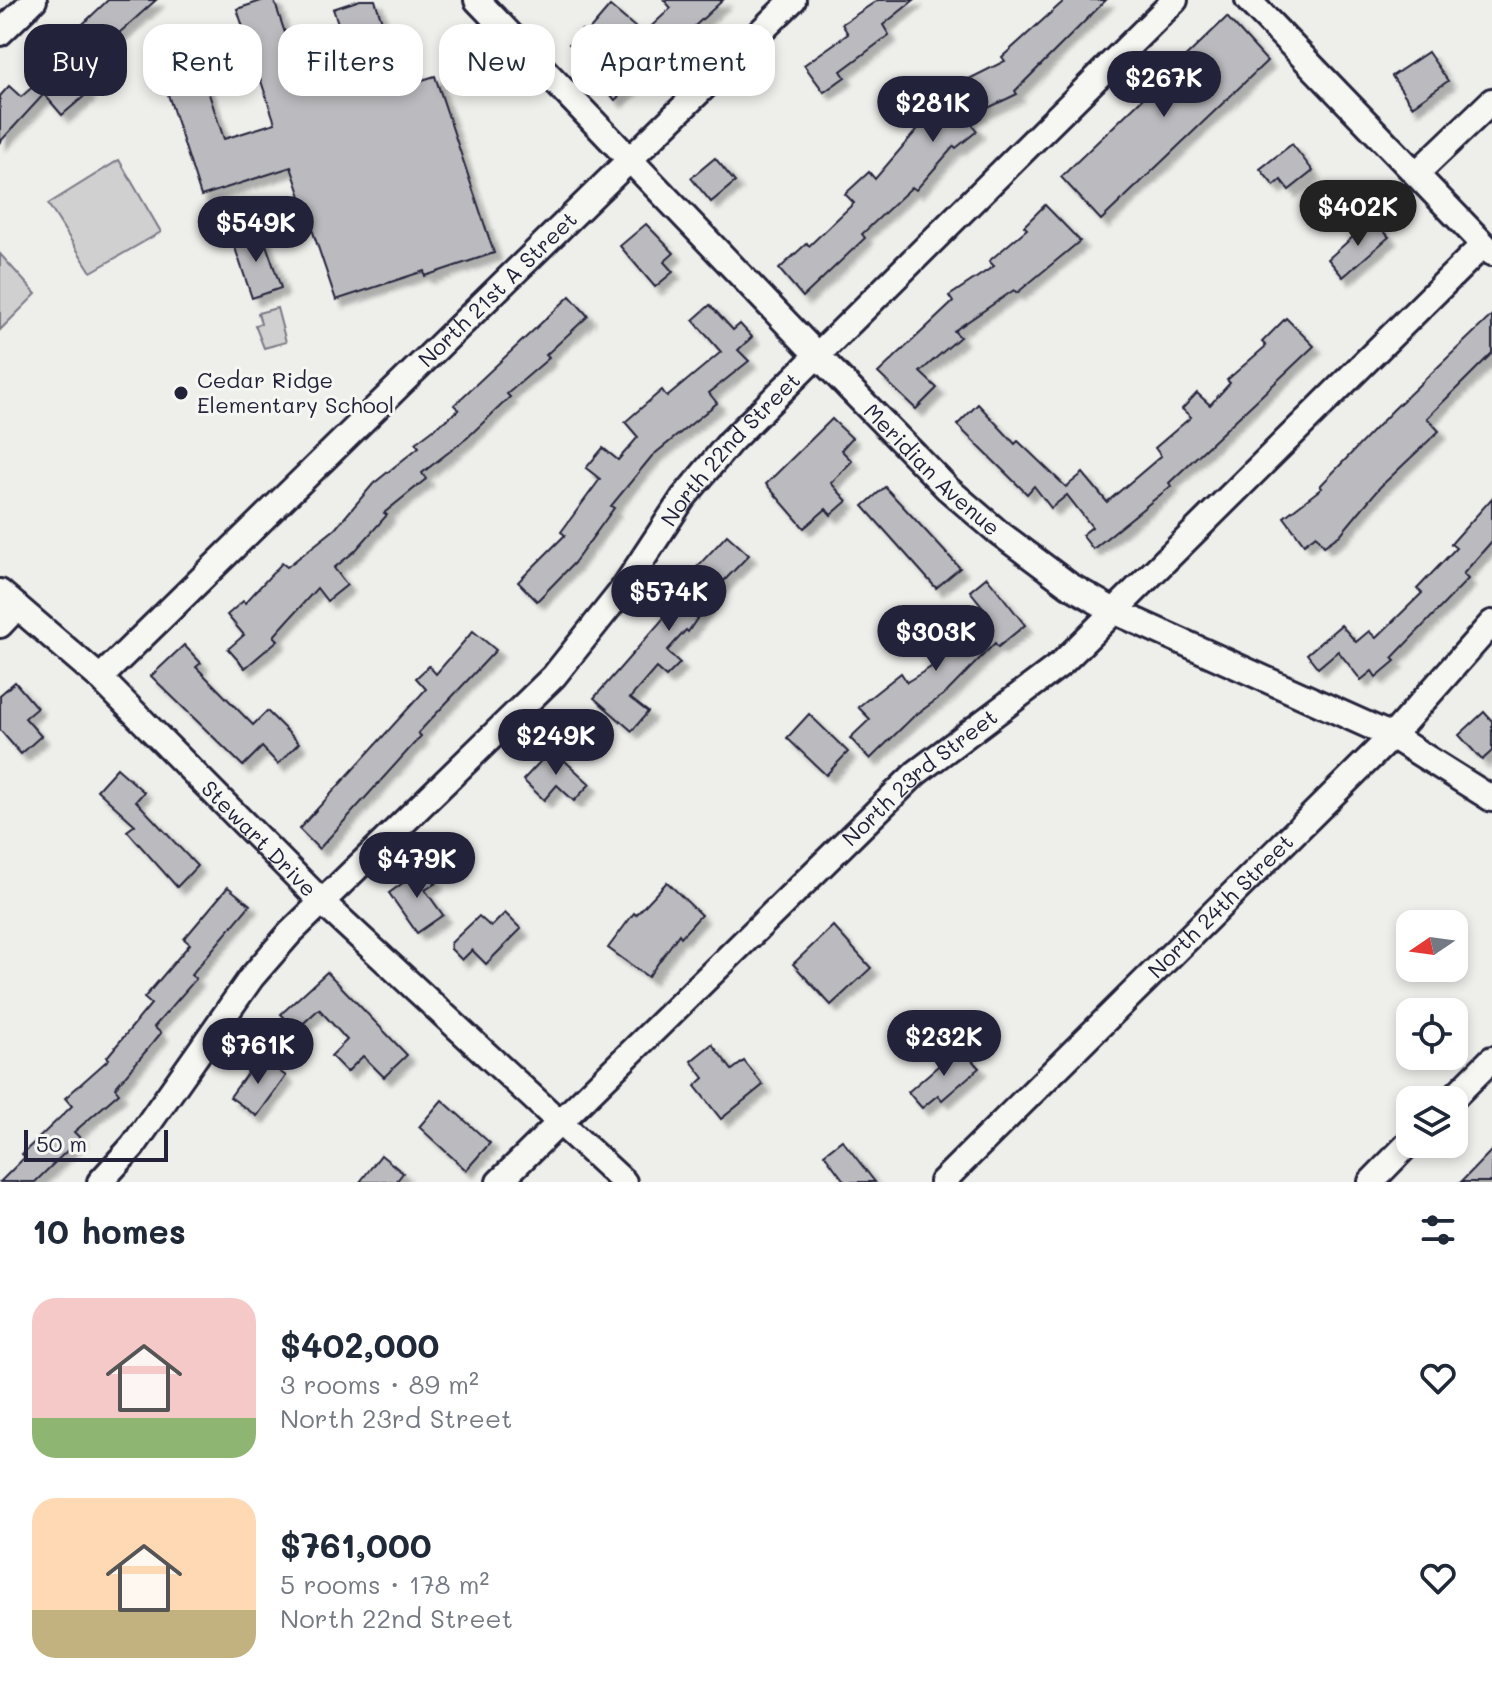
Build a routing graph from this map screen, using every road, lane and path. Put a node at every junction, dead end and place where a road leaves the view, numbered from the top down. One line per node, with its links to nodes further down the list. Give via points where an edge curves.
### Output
1 (34, 0): 6 (street)
2 (477, 0): 8 (street, Meridian Avenue)
3 (793, 0): 8 (street, North 21st A Street)
4 (1175, 0): 11 (street, North 22nd Street)
5 (1248, 0): 9 (street)
6 (0, 33)
7 (1492, 101): 9 (street)
8 (630, 161): 11 (street, Meridian Avenue); 15 (street, North 21st A Street)
9 (1416, 174): 10 (street)
10 (1488, 249): 13 (street, North 23rd Street)
11 (818, 356): 13 (street, Meridian Avenue, via 948,489 1069,585); 18 (street, North 22nd Street, via 730,442 683,498 621,592 554,676)
12 (6, 608): 15 (street, Stewart Drive)
13 (1114, 611): 16 (street, Meridian Avenue); 21 (street, North 23rd Street, via 1025,693 916,773)
14 (1492, 623): 16 (street, North 24th Street)
15 (100, 678): 18 (street, Stewart Drive)
16 (1392, 736): 17 (street, Meridian Avenue); 26 (street, North 24th Street)
17 (1492, 799)
18 (322, 902): 21 (street, Stewart Drive); 23 (street, North 22nd Street, via 251,978 170,1096)
19 (1492, 1059): 20 (street)
20 (1465, 1086)
21 (559, 1122): 24 (street, North 23rd Street); 25 (street, Stewart Drive)
22 (1396, 1156): 27 (street)
23 (100, 1182)
24 (499, 1182)
25 (624, 1182)
26 (942, 1182)
27 (1371, 1182)

